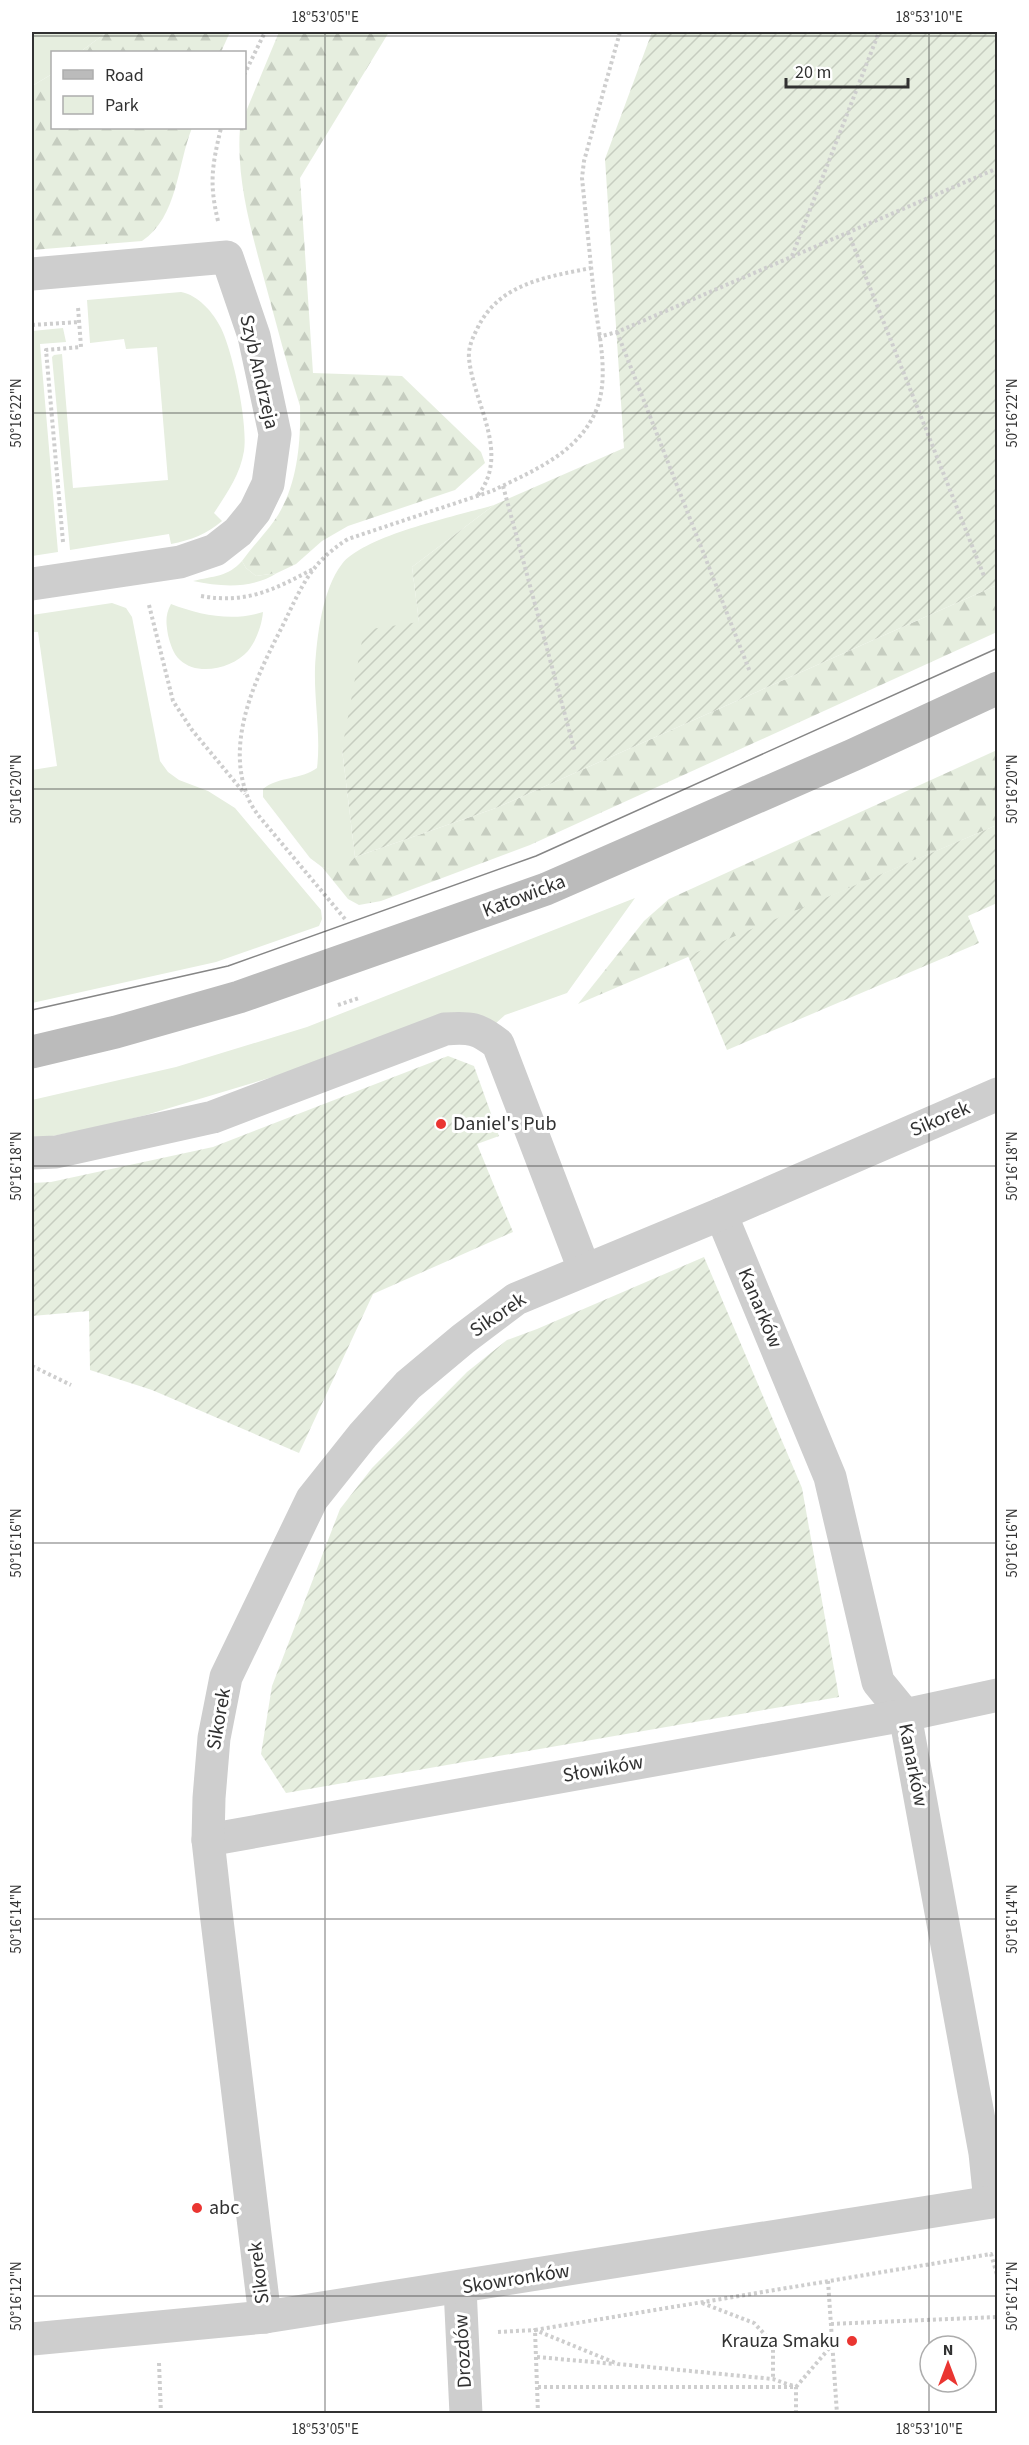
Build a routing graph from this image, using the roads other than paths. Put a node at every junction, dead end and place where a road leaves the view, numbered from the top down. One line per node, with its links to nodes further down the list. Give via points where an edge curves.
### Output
1 (32, 274): 2 (street, Szyb Andrzeja, via 227,257 254,336 275,434 268,484 238,532 215,550 180,562)
2 (32, 584)
3 (998, 688): 4 (street, Katowicka, via 546,889 218,1004)
4 (32, 1052)
5 (998, 1094): 7 (street, Sikorek)
6 (32, 1153): 8 (street, via 57,1152 213,1118 445,1029 465,1027 482,1031 498,1044)
7 (721, 1214): 8 (street, Sikorek); 10 (street, Kanarków, via 830,1477 878,1682)
8 (584, 1269): 11 (street, Sikorek, via 516,1299 463,1338 408,1385 312,1498 226,1677 214,1738)
9 (998, 1695): 10 (street, Słowików)
10 (905, 1716): 11 (street, Słowików); 12 (street, Kanarków)
11 (208, 1840): 14 (street, Sikorek)
12 (994, 2202): 13 (street, Skowronków)
13 (460, 2288): 14 (street, Skowronków); 16 (street, Drozdów)
14 (265, 2317): 15 (street, Skowronków)
15 (32, 2339)
16 (466, 2414)

